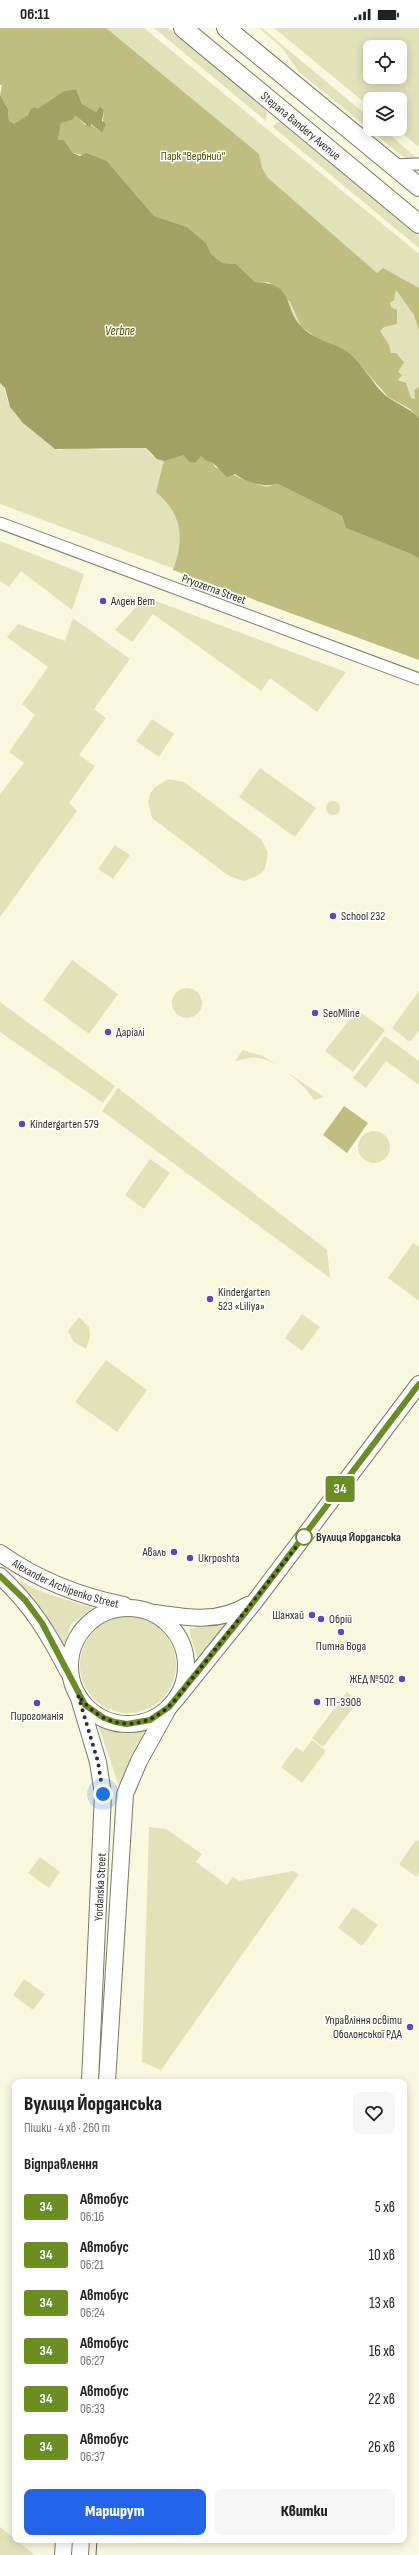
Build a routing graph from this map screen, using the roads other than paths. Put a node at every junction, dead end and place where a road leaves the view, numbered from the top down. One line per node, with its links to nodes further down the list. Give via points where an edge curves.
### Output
1 (183, 28): 6 (main road, Stepana Bandery Avenue)
2 (226, 28): 4 (main road)
3 (419, 164): 4 (street)
4 (392, 165): 5 (main road)
5 (419, 187)
6 (419, 224)
7 (0, 523): 8 (street, Pryozerna Street)
8 (419, 679)
9 (419, 1384): 12 (main road, Yordanska Street)
10 (0, 1553): 13 (main road, Alexander Archipenko Street, via 43,1579 74,1593)
11 (0, 1576): 15 (main road, Alexander Archipenko Street, via 25,1600 42,1623)
12 (256, 1600): 14 (main road, via 235,1614 209,1619); 17 (main road, Yordanska Street)
13 (134, 1607): 14 (main road); 15 (main road, via 107,1611 85,1626 72,1649)
14 (154, 1613): 17 (main road, via 170,1625 185,1651 186,1676)
15 (71, 1676): 16 (main road)
16 (78, 1695): 17 (main road, via 94,1712 115,1722 127,1724 144,1722 160,1714); 18 (main road, Yordanska Street, via 98,1762 103,1794)
17 (173, 1703): 19 (main road, Yordanska Street, via 138,1761 125,1794)
18 (90, 2079)
19 (107, 2079)
20 (64, 2543): 22 (main road)
21 (81, 2543): 23 (main road)
22 (63, 2555)
23 (80, 2555)

